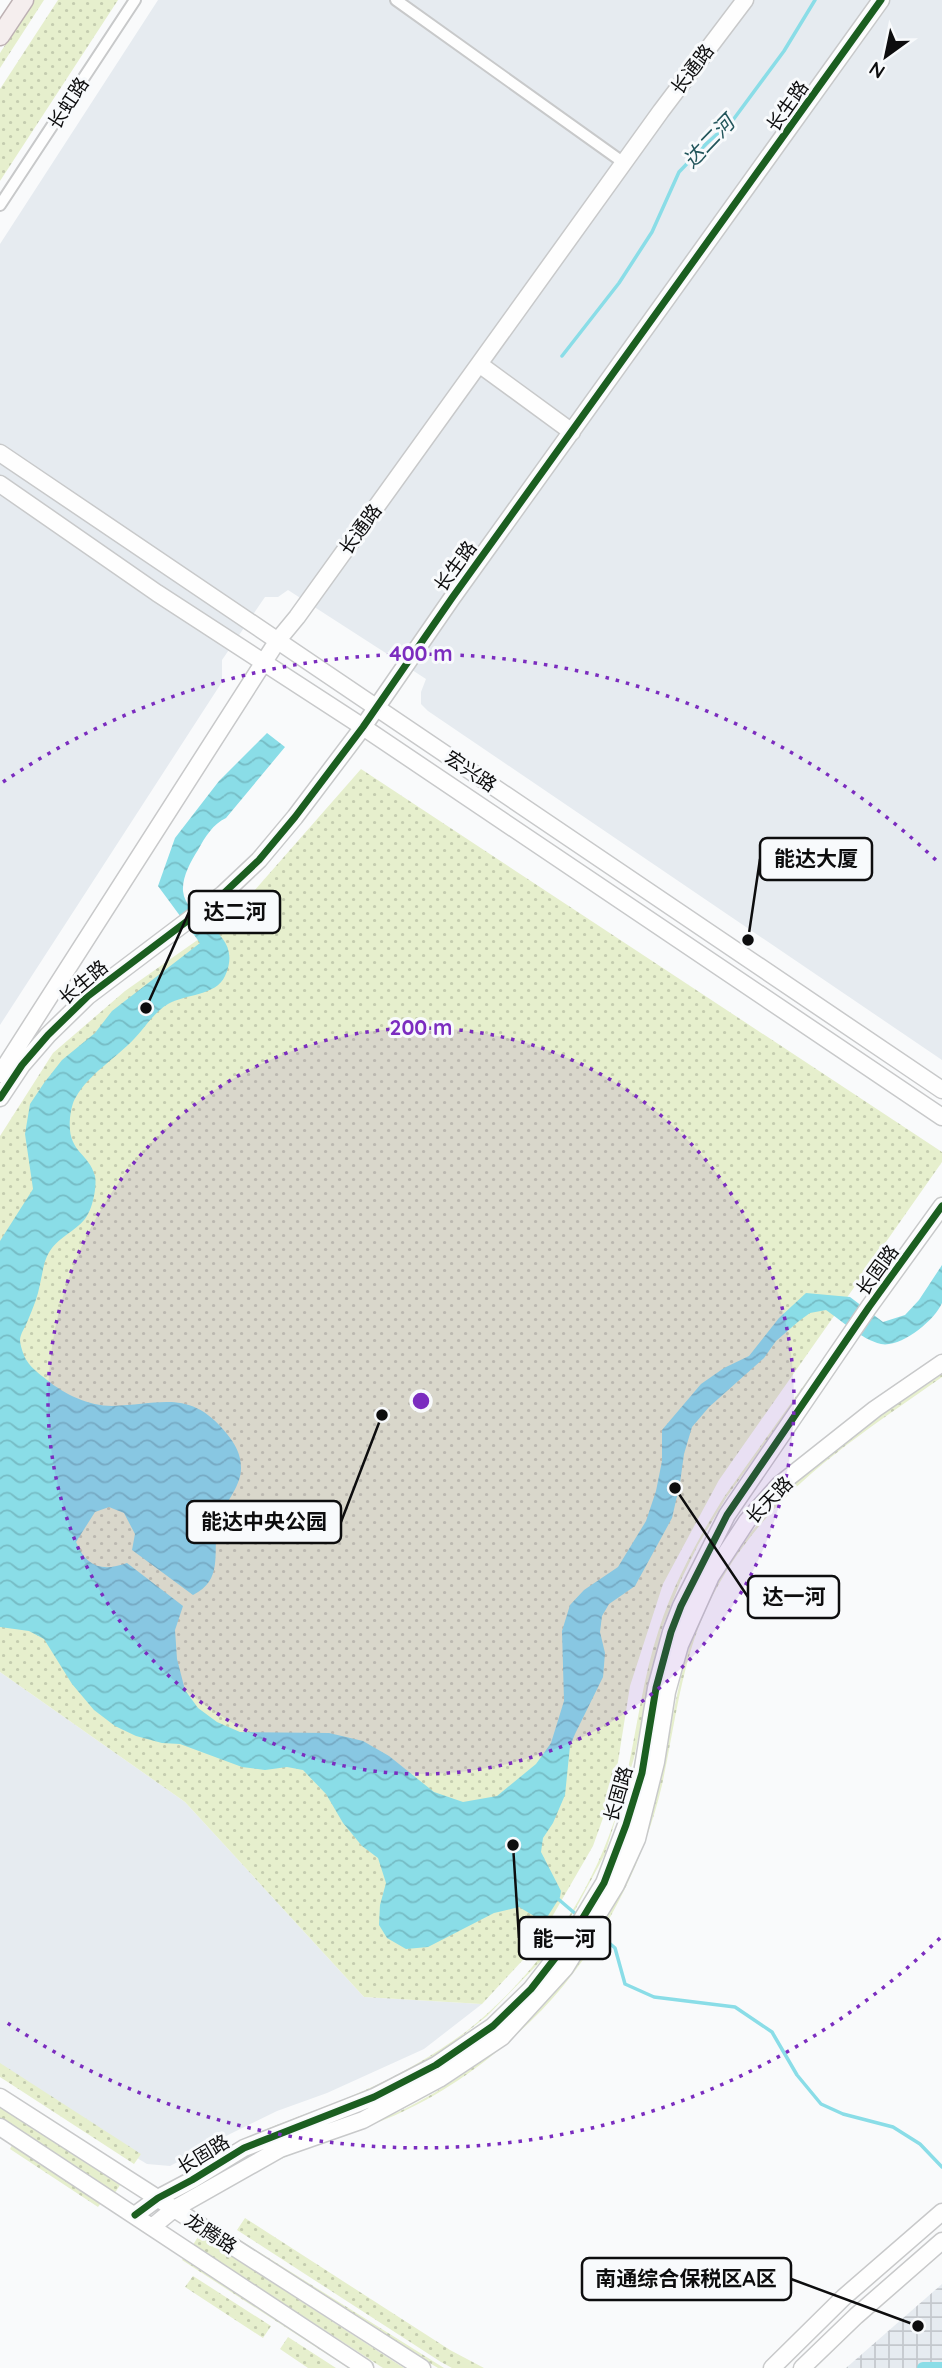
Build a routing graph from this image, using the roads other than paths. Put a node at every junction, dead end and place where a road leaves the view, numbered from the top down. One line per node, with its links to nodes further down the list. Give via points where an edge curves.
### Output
1 (24, 0): 6 (main road)
2 (135, 0): 8 (street, 长虹路)
3 (396, 0): 7 (street)
4 (745, 0): 7 (street, 长通路)
5 (881, 0): 10 (street, 长生路)
6 (0, 36)
7 (624, 163): 9 (street, 长通路)
8 (0, 205)
9 (479, 364): 10 (street); 13 (street, 长通路)
10 (572, 432): 15 (street, 长生路)
11 (0, 453): 13 (street, 宏兴路)
12 (0, 484): 14 (street, 宏兴路)
13 (278, 640): 14 (street, 长通路); 15 (street, 宏兴路)
14 (264, 663): 16 (street, 宏兴路); 17 (street, 长通路)
15 (377, 708): 16 (street, 长生路); 18 (street, 宏兴路)
16 (363, 727): 19 (street, 长生路, via 259,860 201,912 88,996 22,1065); 20 (street, 宏兴路)
17 (0, 1074)
18 (942, 1090)
19 (0, 1098)
20 (942, 1117)
21 (942, 1206): 26 (street, 长固路, via 727,1515 671,1632 642,1773 604,1883 570,1939 531,1989 493,2026 436,2065 374,2097 244,2148)
22 (942, 1363): 23 (street, 长天路, via 790,1477 747,1521 711,1576 680,1644)
23 (667, 1692): 27 (street, 长固路, via 637,1839 616,1885 565,1968 502,2037 439,2079 363,2120 279,2150)
24 (0, 2097): 26 (street, 龙腾路)
25 (0, 2127): 29 (street, 龙腾路)
26 (158, 2198): 27 (street, 龙腾路); 29 (street, 长固路)
27 (174, 2209): 30 (street, 长固路); 33 (street, 龙腾路)
28 (942, 2212): 34 (street, via 844,2297)
29 (135, 2215): 30 (street, 龙腾路)
30 (152, 2227): 32 (street, 龙腾路)
31 (942, 2241): 35 (street)
32 (365, 2368)
33 (422, 2368)
34 (772, 2368)
35 (802, 2368)

